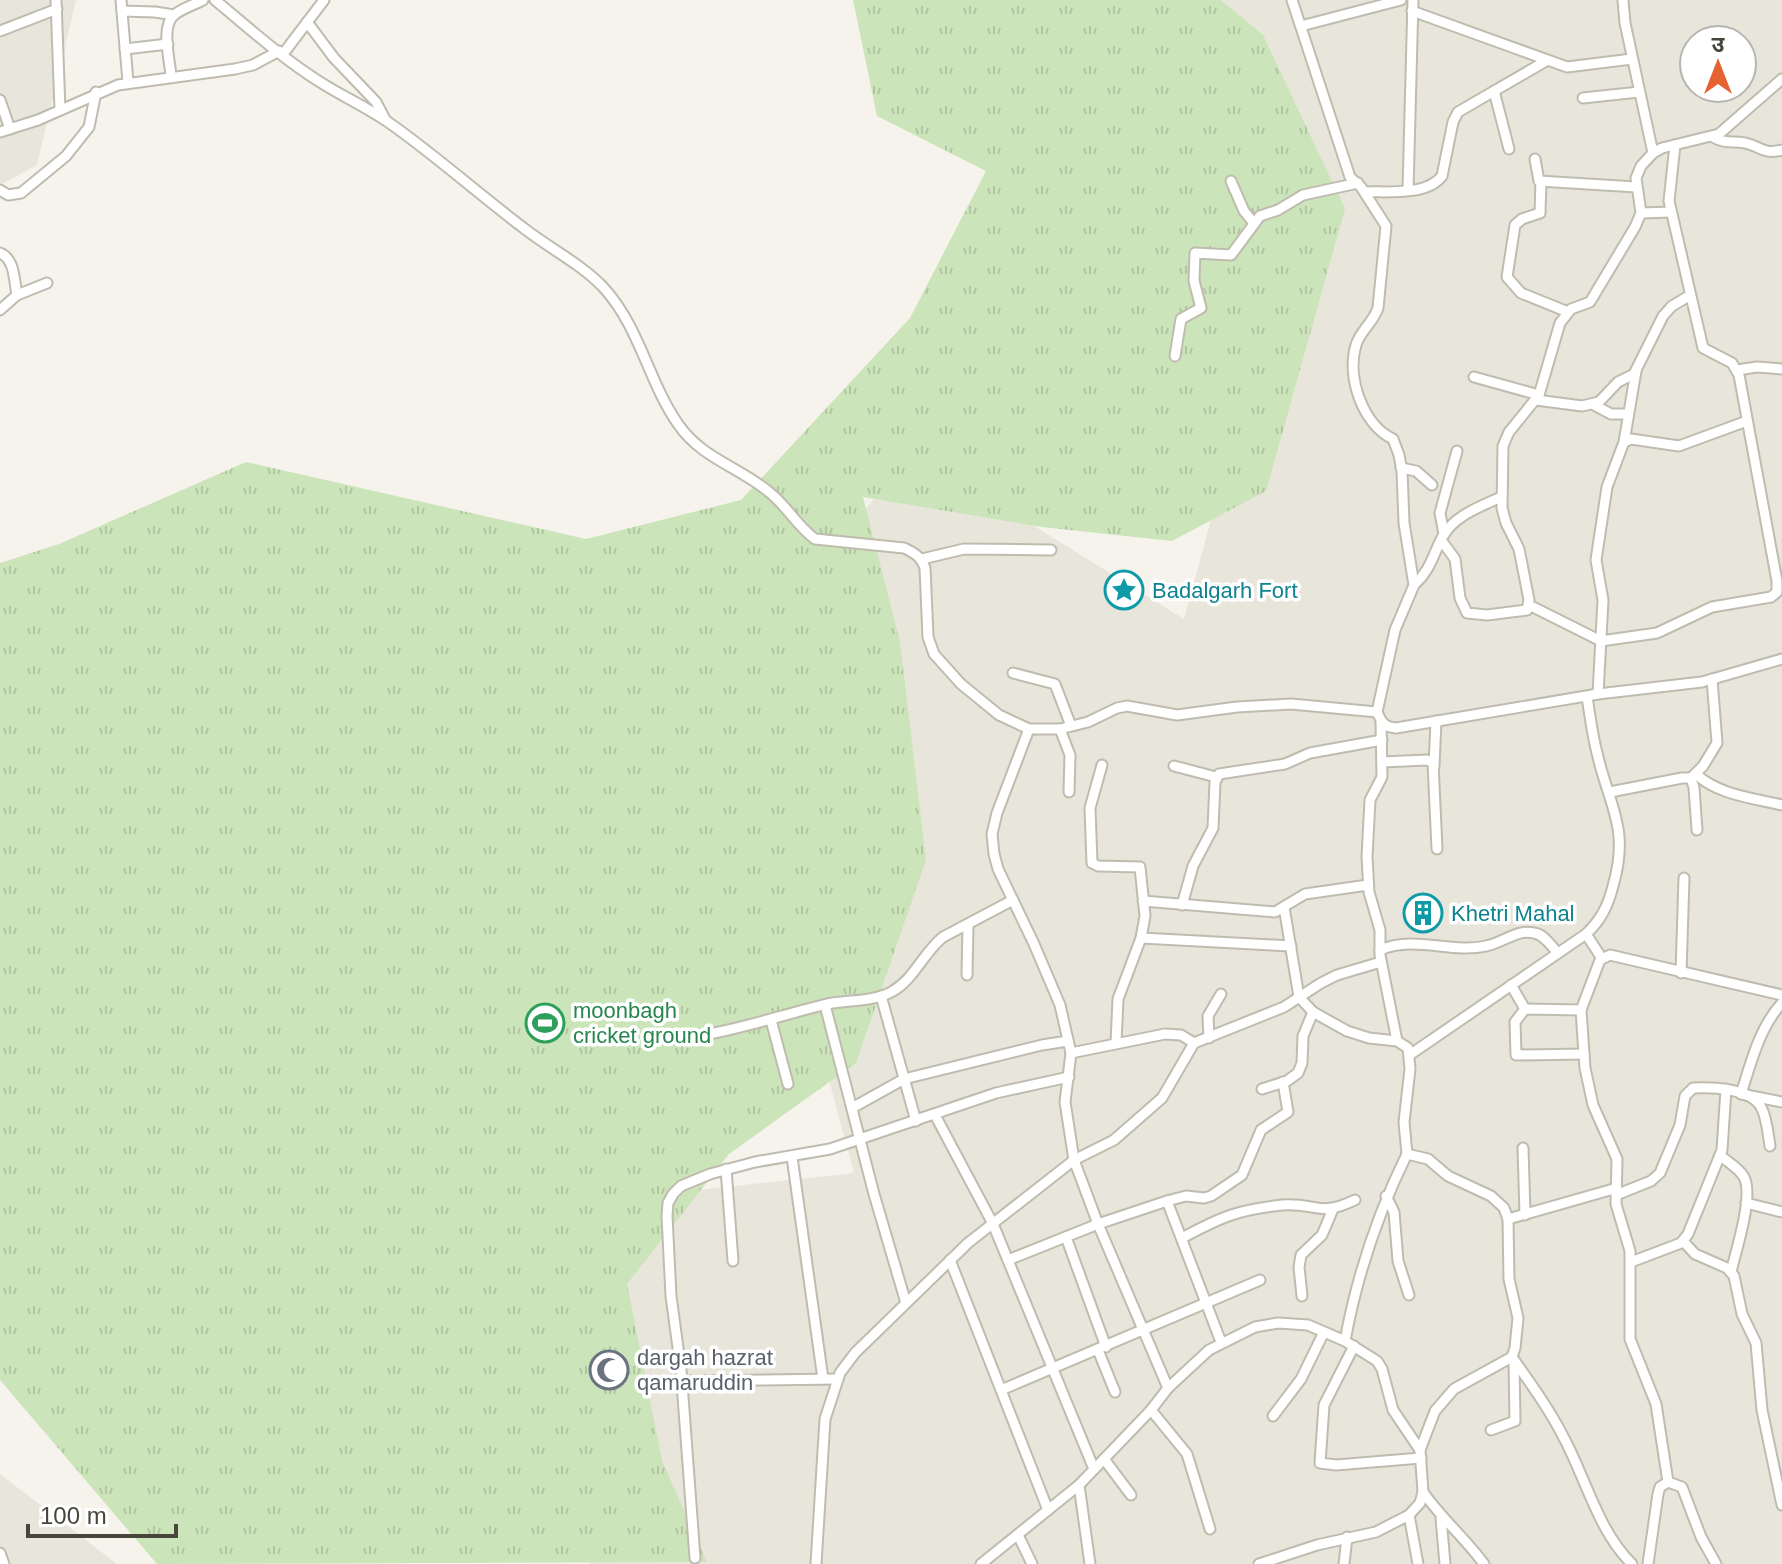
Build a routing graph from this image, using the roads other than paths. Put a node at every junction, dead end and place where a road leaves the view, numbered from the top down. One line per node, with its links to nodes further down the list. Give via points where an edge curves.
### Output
1 (121, 0): 10 (street)
2 (203, 0): 12 (street)
3 (215, 0): 18 (street)
4 (324, 0): 13 (street)
5 (1292, 0): 14 (street)
6 (1413, 0): 11 (street)
7 (1623, 0): 19 (street)
8 (1396, 1): 14 (street)
9 (56, 4): 15 (street); 29 (street)
10 (122, 11): 12 (street); 17 (street)
11 (1412, 11): 20 (street); 43 (street)
12 (174, 15): 16 (street)
13 (307, 22): 18 (street); 30 (street, via 376,102)
14 (1301, 26): 40 (street, via 1350,177)
15 (0, 31)
16 (168, 44): 17 (street); 21 (street)
17 (125, 49): 23 (street)
18 (281, 53): 21 (street, via 253,65); 30 (street)
19 (1632, 59): 20 (street, via 1572,68); 26 (street)
20 (1546, 61): 24 (street)
21 (171, 76): 23 (street)
22 (1782, 79): 32 (street)
23 (128, 82): 25 (street)
24 (1494, 91): 34 (street); 43 (street, via 1455,116 1437,182)
25 (96, 92): 29 (street); 42 (street, via 89,127 66,156 21,193)
26 (1639, 92): 27 (street); 36 (street)
27 (1583, 98)
28 (0, 100): 31 (street)
29 (60, 110): 31 (street)
30 (386, 121): 70 (street, via 603,288 623,312 662,399 694,444 767,490 815,539 904,548)
31 (5, 130)
32 (1713, 137): 33 (street); 35 (street, via 1768,152)
33 (1675, 145): 36 (street); 45 (street)
34 (1509, 149)
35 (1782, 150)
36 (1653, 153): 41 (street, via 1638,172)
37 (1535, 159): 39 (street)
38 (1231, 181): 47 (street)
39 (1541, 181): 41 (street); 53 (street, via 1540,213 1515,225 1507,277 1521,293)
40 (1358, 183): 44 (street); 47 (street, via 1303,195)
41 (1636, 187): 46 (street)
42 (0, 190)
43 (1408, 190): 44 (street)
44 (1365, 192): 65 (street, via 1386,226 1386,249 1375,318 1355,350 1355,378 1358,397 1373,424 1393,439)
45 (1671, 212): 46 (street); 51 (street)
46 (1641, 213): 53 (street, via 1590,302)
47 (1253, 222): 54 (street, via 1231,255 1194,255 1201,309 1180,322)
48 (0, 253): 50 (street, via 11,262)
49 (47, 283): 50 (street)
50 (17, 295): 52 (street)
51 (1689, 296): 55 (street, via 1663,316); 57 (street, via 1703,348)
52 (0, 310)
53 (1568, 312): 59 (street, via 1556,332)
54 (1175, 356)
55 (1637, 368): 60 (street); 61 (street)
56 (1782, 369): 57 (street)
57 (1737, 370): 62 (street)
58 (1474, 377): 59 (street)
59 (1537, 397): 60 (street); 67 (street, via 1505,439)
60 (1594, 405): 61 (street, via 1611,414)
61 (1628, 414): 63 (street)
62 (1747, 421): 63 (street, via 1679,446); 72 (street)
63 (1624, 442): 74 (street, via 1607,487 1596,560 1603,600)
64 (1457, 451): 68 (street, via 1440,513)
65 (1401, 468): 66 (street, via 1416,471); 71 (street)
66 (1432, 485)
67 (1501, 497): 68 (street, via 1467,513); 73 (street, via 1519,549)
68 (1443, 537): 71 (street, via 1429,570); 73 (street, via 1455,559 1467,613 1520,612)
69 (1051, 550): 70 (street, via 964,549)
70 (922, 559): 83 (street, via 934,654 999,715)
71 (1414, 585): 80 (street, via 1395,630)
72 (1780, 589): 74 (street, via 1771,597 1712,607 1657,633)
73 (1529, 605): 74 (street)
74 (1601, 641): 78 (street)
75 (1782, 659): 77 (street)
76 (1013, 673): 82 (street, via 1055,684)
77 (1712, 679): 78 (street); 90 (street, via 1717,743)
78 (1598, 694): 79 (street)
79 (1587, 697): 81 (street); 93 (street)
80 (1379, 717): 81 (street, via 1396,728); 82 (street, via 1291,704 1177,715 1127,706); 85 (street)
81 (1436, 721): 89 (street)
82 (1071, 726): 84 (street)
83 (1029, 729): 84 (street); 99 (street, via 992,834 998,869)
84 (1060, 729): 92 (street, via 1070,755)
85 (1382, 740): 86 (street); 91 (street)
86 (1382, 762): 89 (street, via 1427,760); 98 (street, via 1369,809)
87 (1102, 765): 100 (street, via 1090,808 1092,863 1140,867)
88 (1174, 766): 91 (street)
89 (1434, 766): 96 (street)
90 (1693, 776): 93 (street); 94 (street, via 1740,796); 95 (street)
91 (1216, 777): 101 (street, via 1213,828 1193,866)
92 (1069, 792)
93 (1610, 792): 104 (street, via 1621,840 1619,867 1606,910)
94 (1782, 805)
95 (1697, 830)
96 (1437, 849)
97 (1684, 878): 111 (street)
98 (1368, 885): 102 (street, via 1305,894); 107 (street)
99 (1013, 900): 103 (street); 126 (street, via 1060,1005)
100 (1143, 901): 101 (street); 105 (street)
101 (1182, 905): 102 (street, via 1275,912)
102 (1284, 907): 106 (street)
103 (968, 925): 112 (street); 116 (street, via 934,945 904,982)
104 (1586, 934): 108 (street); 109 (street)
105 (1141, 938): 106 (street); 128 (street, via 1121,986)
106 (1291, 946): 117 (street)
107 (1380, 950): 108 (street, via 1406,943 1482,947 1534,932); 110 (street)
108 (1558, 953): 113 (street)
109 (1601, 957): 111 (street); 121 (street)
110 (1381, 962): 117 (street, via 1337,975); 127 (street)
111 (1681, 973): 115 (street)
112 (967, 975)
113 (1511, 985): 120 (street); 131 (street)
114 (1221, 994): 124 (street, via 1208,1016)
115 (1782, 995)
116 (881, 996): 119 (street); 134 (street)
117 (1299, 997): 122 (street); 124 (street)
118 (1782, 1003): 139 (street, via 1759,1040)
119 (825, 1005): 123 (street); 141 (street)
120 (1525, 1009): 121 (street); 132 (street, via 1515,1022 1516,1055)
121 (1581, 1010): 132 (street)
122 (1313, 1012): 127 (street, via 1359,1035); 135 (street, via 1303,1036 1301,1068)
123 (771, 1020): 125 (street); 136 (street)
124 (1209, 1038): 129 (street)
125 (676, 1039)
126 (1068, 1041): 130 (street); 134 (street)
127 (1397, 1041): 131 (street)
128 (1116, 1043): 129 (street, via 1165,1034); 130 (street)
129 (1194, 1043): 150 (street, via 1162,1098 1114,1140)
130 (1071, 1053): 133 (street)
131 (1411, 1054): 147 (street, via 1404,1122)
132 (1584, 1054): 152 (street, via 1593,1105 1617,1159)
133 (1069, 1077): 142 (street, via 996,1093); 150 (street, via 1065,1102)
134 (904, 1079): 141 (street); 143 (street)
135 (1283, 1082): 137 (street); 155 (street, via 1288,1112 1264,1127 1242,1175 1208,1198)
136 (788, 1084)
137 (1262, 1089)
138 (1726, 1089): 139 (street); 148 (street); 152 (street, via 1693,1088 1687,1093 1660,1173)
139 (1741, 1094): 140 (street); 145 (street, via 1761,1106)
140 (1782, 1102)
141 (852, 1108): 144 (street)
142 (935, 1115): 143 (street); 161 (street)
143 (916, 1121): 144 (street)
144 (860, 1140): 149 (street); 174 (street)
145 (1770, 1146)
146 (1523, 1148): 159 (street)
147 (1407, 1154): 153 (street); 160 (street, via 1428,1159 1448,1176 1491,1196)
148 (1720, 1155): 156 (street, via 1744,1178); 165 (street)
149 (792, 1157): 151 (street); 183 (street)
150 (1074, 1160): 161 (street); 162 (street)
151 (726, 1169): 168 (street); 185 (street, via 681,1186 668,1203)
152 (1616, 1192): 159 (street); 169 (street)
153 (1386, 1196): 172 (street, via 1394,1212 1398,1261); 179 (street, via 1362,1262)
154 (1355, 1200): 157 (street)
155 (1167, 1201): 162 (street); 164 (street)
156 (1746, 1203): 158 (street); 170 (street)
157 (1333, 1209): 164 (street, via 1244,1209); 173 (street, via 1322,1235 1301,1255)
158 (1782, 1212)
159 (1525, 1215): 160 (street)
160 (1508, 1219): 181 (street, via 1509,1279 1518,1318)
161 (993, 1224): 166 (street); 167 (street)
162 (1098, 1224): 163 (street); 176 (street)
163 (1066, 1237): 167 (street); 180 (street)
164 (1182, 1238): 175 (street)
165 (1683, 1241): 169 (street); 170 (street, via 1702,1259)
166 (950, 1260): 174 (street); 187 (street)
167 (1008, 1260): 182 (street)
168 (733, 1261)
169 (1631, 1262): 195 (street, via 1630,1339 1656,1404)
170 (1731, 1272): 199 (street, via 1756,1343 1762,1410)
171 (1260, 1280): 175 (street)
172 (1409, 1295)
173 (1302, 1296)
174 (906, 1303): 184 (street, via 855,1353)
175 (1208, 1303): 176 (street); 178 (street)
176 (1144, 1331): 180 (street); 186 (street)
177 (1324, 1332): 178 (street, via 1278,1323); 179 (street); 190 (street, via 1301,1379)
178 (1221, 1342): 186 (street)
179 (1349, 1344): 192 (street, via 1380,1365 1393,1410); 192 (street, via 1324,1405 1320,1463)
180 (1102, 1348): 182 (street); 188 (street)
181 (1513, 1359): 191 (street, via 1515,1421); 192 (street, via 1454,1389 1435,1411); 218 (street, via 1558,1426 1613,1539)
182 (1052, 1369): 187 (street); 194 (street)
183 (823, 1379): 184 (street); 185 (street)
184 (838, 1379): 209 (street, via 825,1419)
185 (681, 1381): 207 (street)
186 (1168, 1388): 189 (street)
187 (1001, 1390): 200 (street)
188 (1115, 1392)
189 (1151, 1410): 193 (street); 203 (street, via 1187,1454)
190 (1273, 1416)
191 (1491, 1430)
192 (1420, 1454): 197 (street)
193 (1104, 1459): 194 (street); 198 (street)
194 (1094, 1469): 196 (street)
195 (1668, 1482): 219 (street, via 1658,1494); 220 (street, via 1685,1493)
196 (1079, 1485): 200 (street); 212 (street)
197 (1423, 1492): 201 (street); 202 (street)
198 (1131, 1495)
199 (1782, 1505)
200 (1048, 1510): 204 (street)
201 (1409, 1515): 205 (street, via 1376,1532); 215 (street)
202 (1441, 1518): 216 (street); 217 (street)
203 (1210, 1529)
204 (1018, 1535): 210 (street); 211 (street)
205 (1347, 1537): 213 (street); 214 (street)
206 (0, 1553): 208 (street)
207 (695, 1558)
208 (4, 1564)
209 (816, 1564)
210 (981, 1564)
211 (1032, 1564)
212 (1090, 1564)
213 (1259, 1564)
214 (1344, 1564)
215 (1418, 1564)
216 (1445, 1564)
217 (1484, 1564)
218 (1632, 1564)
219 (1648, 1564)
220 (1716, 1564)

